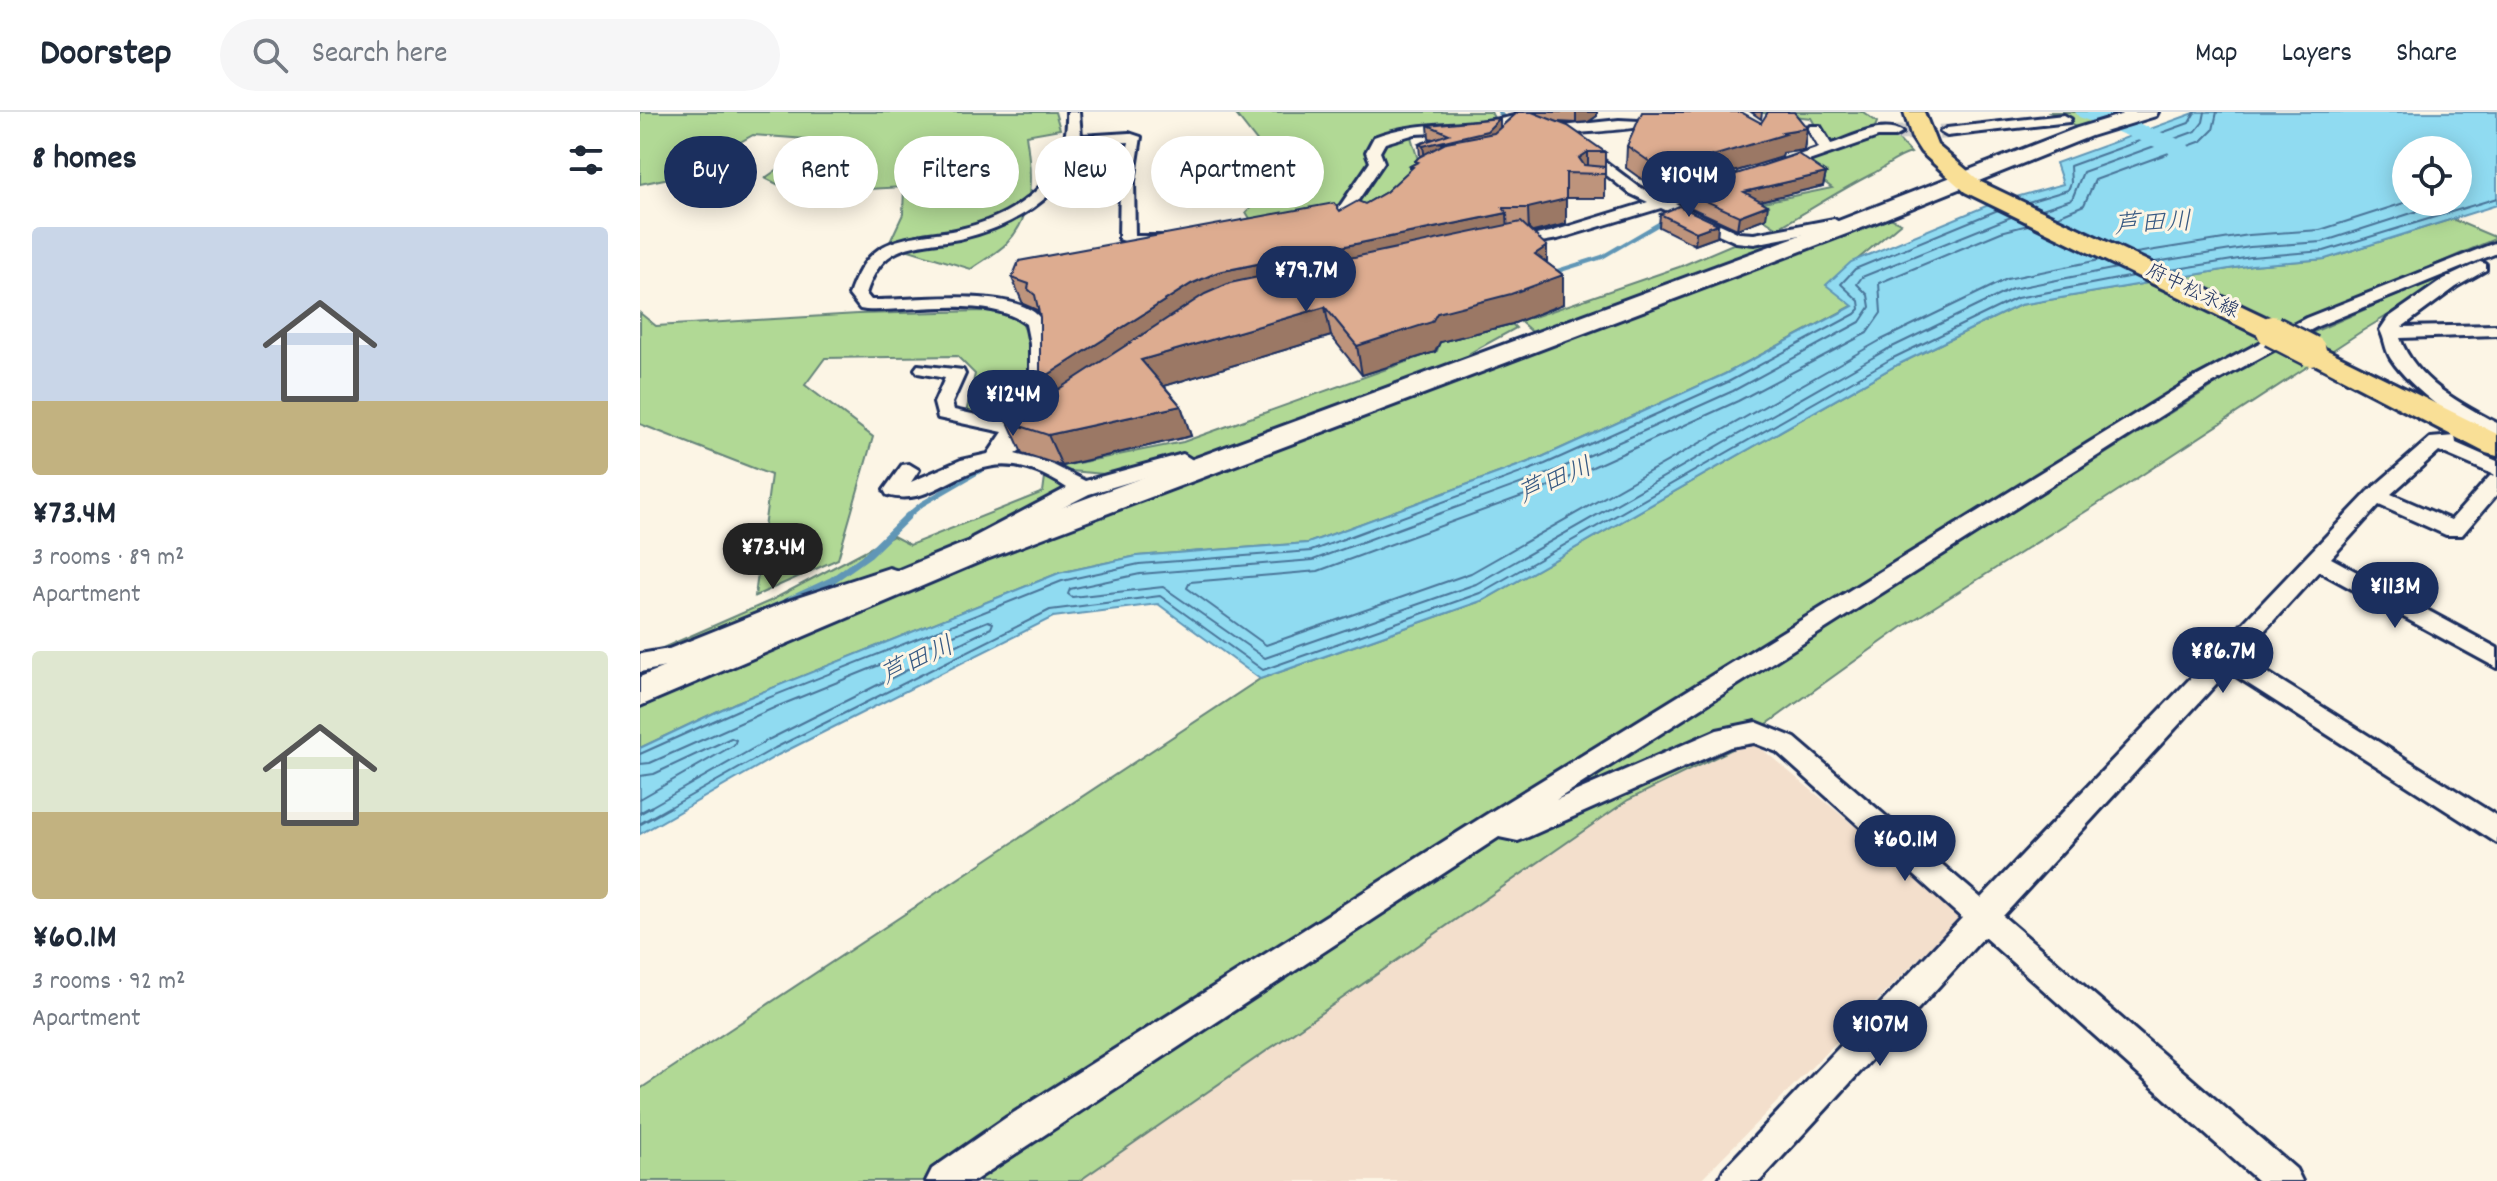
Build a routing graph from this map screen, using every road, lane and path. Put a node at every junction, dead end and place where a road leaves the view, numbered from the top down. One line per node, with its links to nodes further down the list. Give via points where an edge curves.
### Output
1 (1073, 112): 11 (street)
2 (1914, 112): 16 (main road, 府中松永線, via 1930,152)
3 (2050, 112): 7 (street)
4 (2134, 114): 7 (street)
5 (1516, 120): 12 (street); 21 (street, via 1480,128 1426,127 1393,133 1379,140 1373,172 1345,209)
6 (1639, 125): 19 (street, via 1552,124 1634,190)
7 (2074, 126): 10 (street); 16 (street)
8 (1883, 127): 13 (street)
9 (1815, 129): 13 (street)
10 (1947, 132)
11 (1074, 136)
12 (1503, 138)
13 (1827, 150): 14 (street)
14 (1754, 174)
15 (1724, 183): 19 (street)
16 (1968, 183): 22 (street); 34 (main road, 府中松永線, bridge)
17 (1603, 184): 19 (street)
18 (1035, 200): 28 (street, via 962,234 891,248 865,272 857,295 866,305)
19 (1663, 201): 22 (street, via 1736,237 1754,239 1834,224); 25 (street, via 1553,236)
20 (1127, 208): 23 (street, via 1127,239)
21 (1300, 220)
22 (1841, 228): 36 (street)
23 (1185, 239)
24 (2497, 247): 49 (street, via 2312,322 2199,383)
25 (1491, 249)
26 (2497, 258): 29 (street, via 2450,283)
27 (1016, 289): 28 (street)
28 (1009, 307): 33 (street, via 1034,322)
29 (2389, 330): 30 (street); 34 (street, via 2391,344 2412,374)
30 (2497, 330)
31 (924, 369): 35 (street, via 956,374 943,403 945,414 1015,429)
32 (1062, 413): 33 (street)
33 (1040, 428): 35 (street)
34 (2494, 436)
35 (995, 458): 38 (street, via 967,464 904,493 894,490); 40 (street, via 1035,464)
36 (1197, 469): 40 (street, via 1183,460); 42 (street)
37 (2497, 469): 41 (street, via 2443,441)
38 (909, 470)
39 (2497, 481): 41 (street, via 2454,530)
40 (1082, 489): 42 (street, via 983,540)
41 (2376, 496): 43 (street)
42 (968, 554): 44 (street)
43 (2316, 560): 45 (street); 46 (street)
44 (902, 581): 47 (street, via 889,576 672,658); 48 (street)
45 (2225, 657): 50 (street); 51 (street)
46 (2497, 659)
47 (640, 663)
48 (640, 692)
49 (1494, 824): 51 (street, via 1518,829 1726,737 1756,732 1786,745); 52 (street)
50 (2497, 831)
51 (1983, 916): 53 (street); 54 (street)
52 (944, 1181)
53 (1736, 1181)
54 (2284, 1181)

